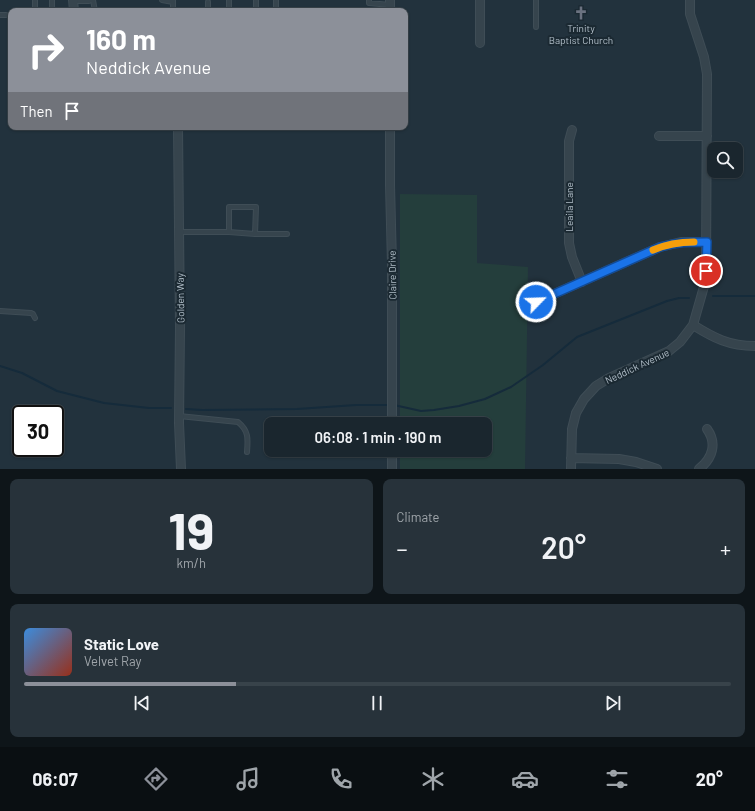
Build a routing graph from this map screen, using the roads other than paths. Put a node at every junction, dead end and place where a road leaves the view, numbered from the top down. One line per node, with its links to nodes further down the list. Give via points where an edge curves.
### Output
1 (74, 0): 2 (lane)
2 (92, 0)
3 (162, 0): 8 (lane)
4 (369, 0): 10 (lane, via 370,3)
5 (480, 0): 15 (street)
6 (536, 0): 14 (lane)
7 (690, 0): 20 (street, Neddick Avenue, via 690,14 706,67)
8 (173, 1)
9 (208, 2): 11 (lane)
10 (390, 5)
11 (208, 8)
12 (0, 15): 13 (lane)
13 (6, 15)
14 (536, 27)
15 (480, 43)
16 (178, 130): 21 (street, Golden Way)
17 (390, 130): 33 (street, Claire Drive)
18 (572, 130): 26 (street, Leaila Lane, via 569,141 569,243)
19 (659, 136): 20 (street)
20 (707, 136): 25 (street, Neddick Avenue)
21 (179, 232): 22 (lane); 32 (street, Golden Way)
22 (229, 232): 23 (lane); 23 (lane, via 229,207 256,207)
23 (255, 234): 24 (lane)
24 (287, 234)
25 (707, 242): 26 (street, via 681,242 666,246); 30 (street, Neddick Avenue, via 705,283)
26 (582, 282): 27 (street)
27 (536, 302)
28 (0, 312): 29 (lane, via 31,313)
29 (35, 318)
30 (693, 325): 31 (street, via 723,341); 37 (street, Neddick Avenue, via 669,351 609,378 590,392 579,406 573,420)
31 (755, 346)
32 (180, 416): 35 (lane, via 238,422 246,431); 38 (street, Golden Way)
33 (392, 417)
34 (707, 429): 42 (street, via 712,439 712,451 707,462)
35 (247, 452)
36 (392, 457): 39 (street)
37 (571, 458): 40 (street, Neddick Avenue); 41 (street, via 619,459)
38 (181, 469)
39 (392, 469)
40 (571, 469)
41 (657, 469)
42 (699, 469)

